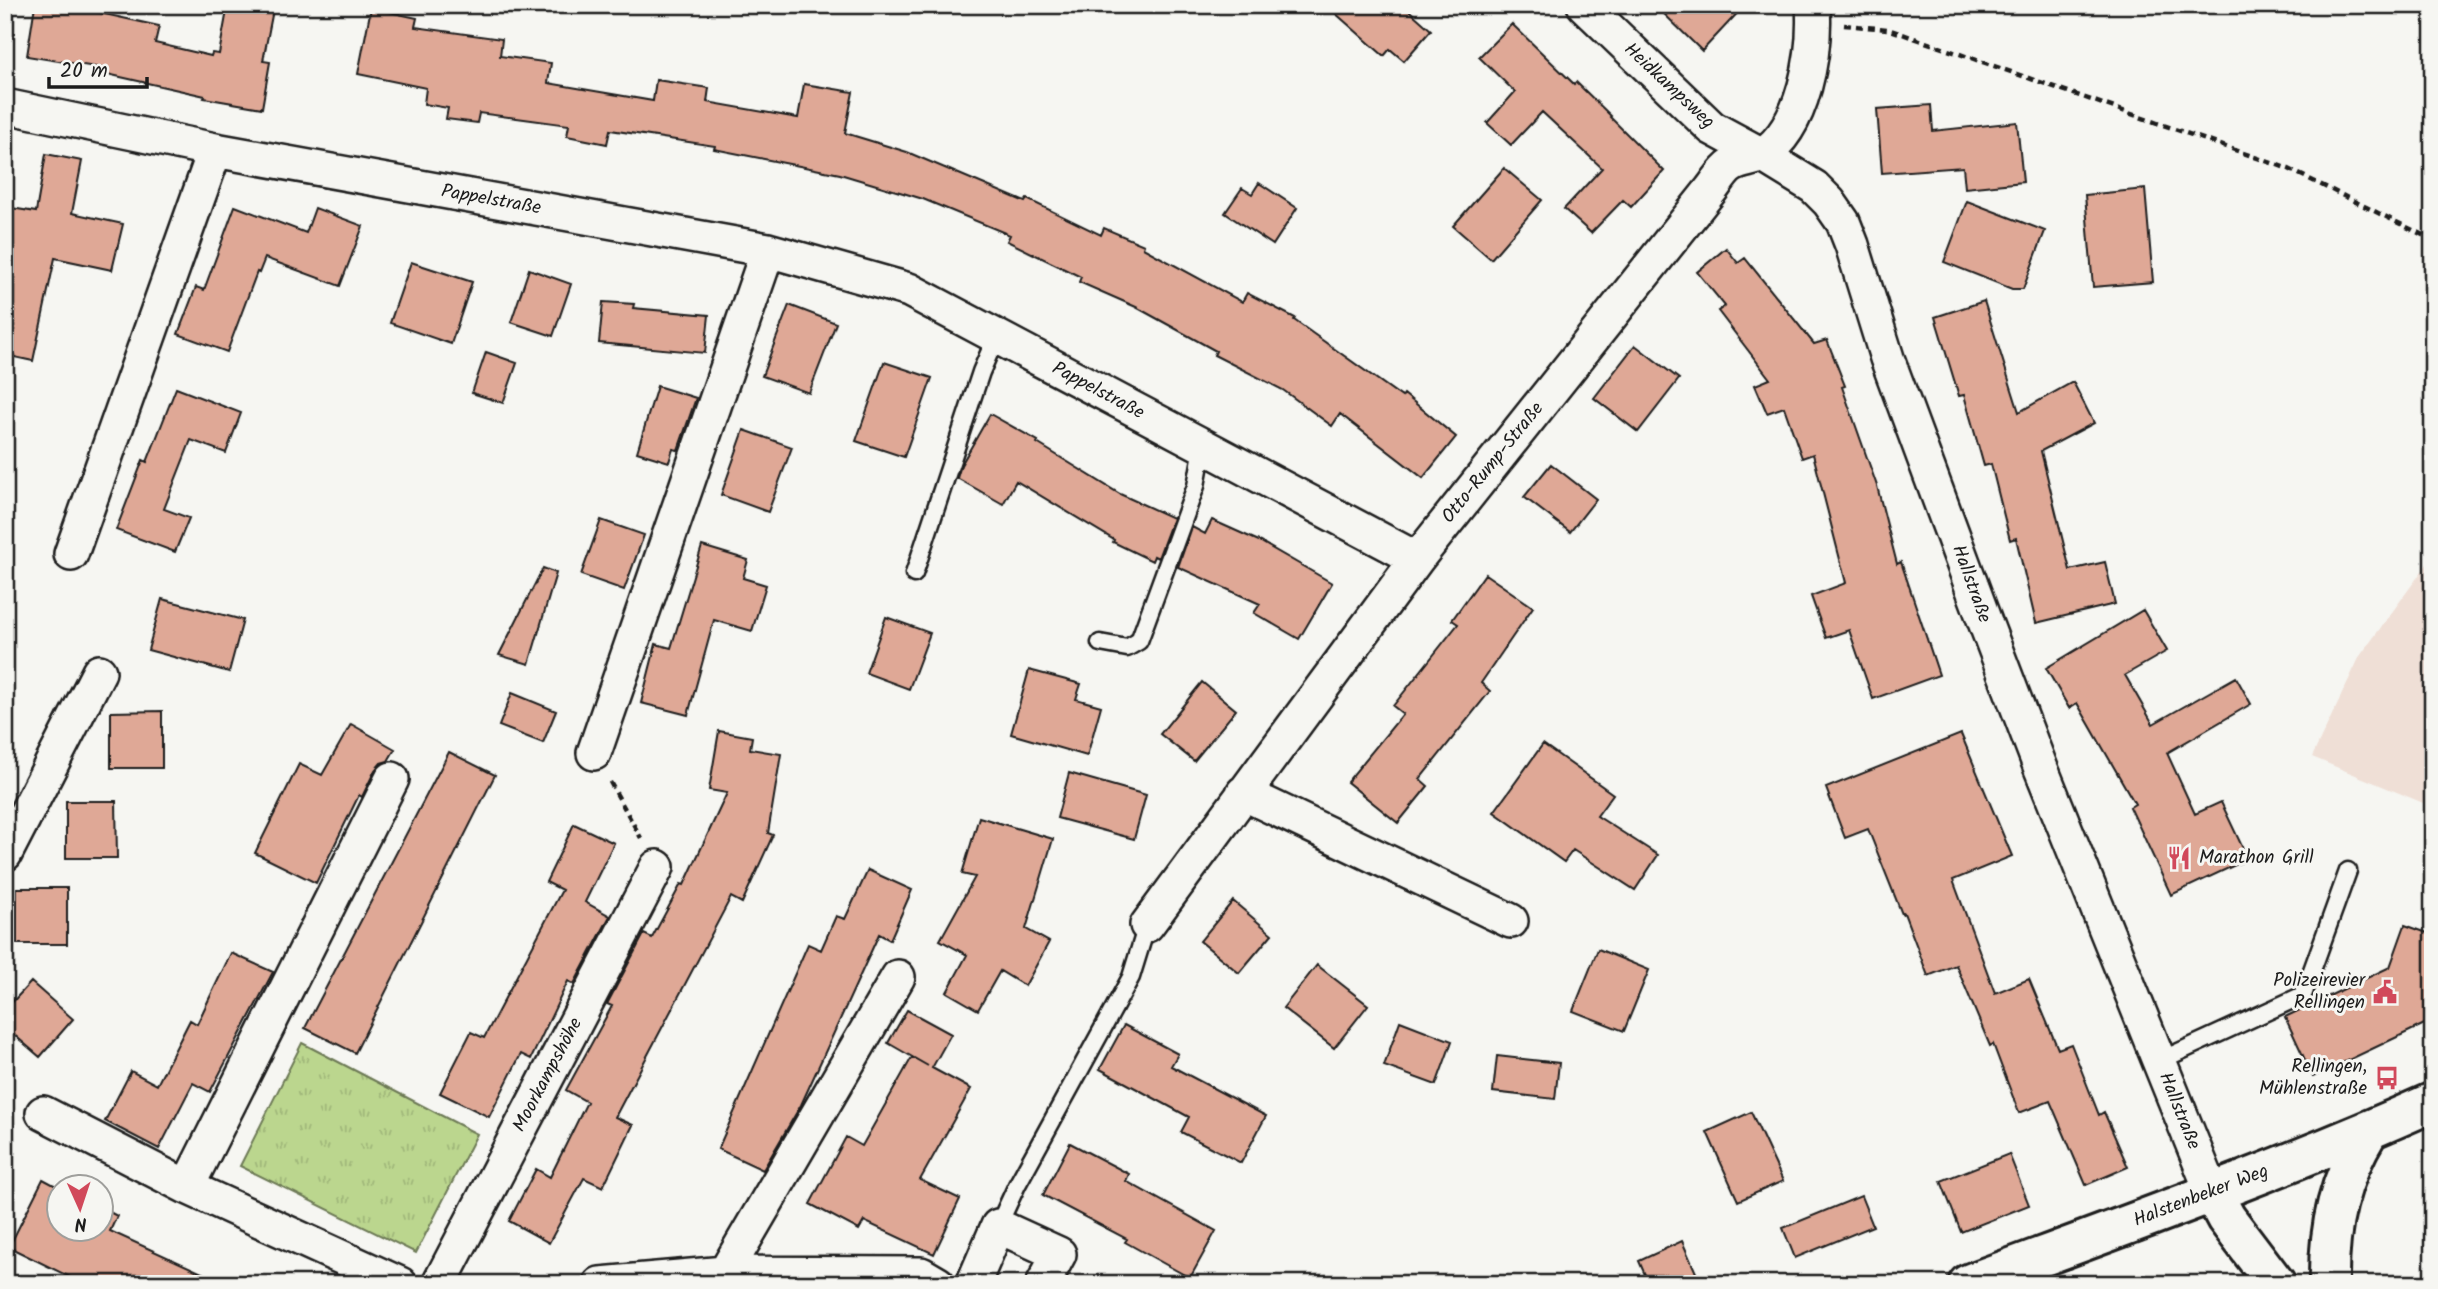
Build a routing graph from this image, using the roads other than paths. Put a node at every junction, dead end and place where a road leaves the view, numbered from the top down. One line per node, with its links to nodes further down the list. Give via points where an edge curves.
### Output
1 (1584, 5): 5 (street, Heidkampsweg, via 1712,128)
2 (1813, 13): 5 (street, via 1805,87 1796,111)
3 (5, 106): 4 (street, Pappelstraße)
4 (215, 150): 6 (street, Pappelstraße); 9 (street)
5 (1762, 155): 10 (street, Otto-Rump-Straße, via 1731,166); 23 (street, Hallstraße, via 1814,187 1843,222 1887,358 1985,622)
6 (768, 250): 7 (street, Pappelstraße, via 909,290); 14 (street)
7 (996, 337): 8 (street, Pappelstraße); 11 (lane)
8 (1203, 447): 10 (street, Pappelstraße); 12 (lane, via 1196,486 1139,641 1128,648)
9 (71, 554)
10 (1417, 559): 16 (street, Otto-Rump-Straße)
11 (914, 573)
12 (1100, 643)
13 (99, 672): 17 (street)
14 (594, 753)
15 (392, 779): 27 (street)
16 (1243, 793): 20 (street); 21 (street, Otto-Rump-Straße)
17 (5, 854)
18 (657, 867): 32 (street, Moorkampshöhe)
19 (2348, 871): 23 (lane, via 2303,995)
20 (1511, 921)
21 (1147, 925): 29 (lane, via 1131,977 1017,1185)
22 (898, 977): 30 (street)
23 (2160, 1061): 28 (street, Hallstraße)
24 (2433, 1102): 26 (main road, Halstenbeker Weg)
25 (43, 1113): 27 (street)
26 (2369, 1130): 28 (main road, Halstenbeker Weg); 39 (main road, via 2352,1157 2333,1216)
27 (187, 1187): 31 (street)
28 (2212, 1192): 37 (main road, Halstenbeker Weg); 38 (main road)
29 (999, 1227): 35 (street); 36 (street, via 1059,1254)
30 (726, 1273): 33 (street); 34 (street, via 920,1274)
31 (400, 1284)
32 (439, 1284)
33 (600, 1284)
34 (938, 1284)
35 (973, 1284)
36 (1043, 1284)
37 (1968, 1284)
38 (2276, 1284)
39 (2329, 1284)

